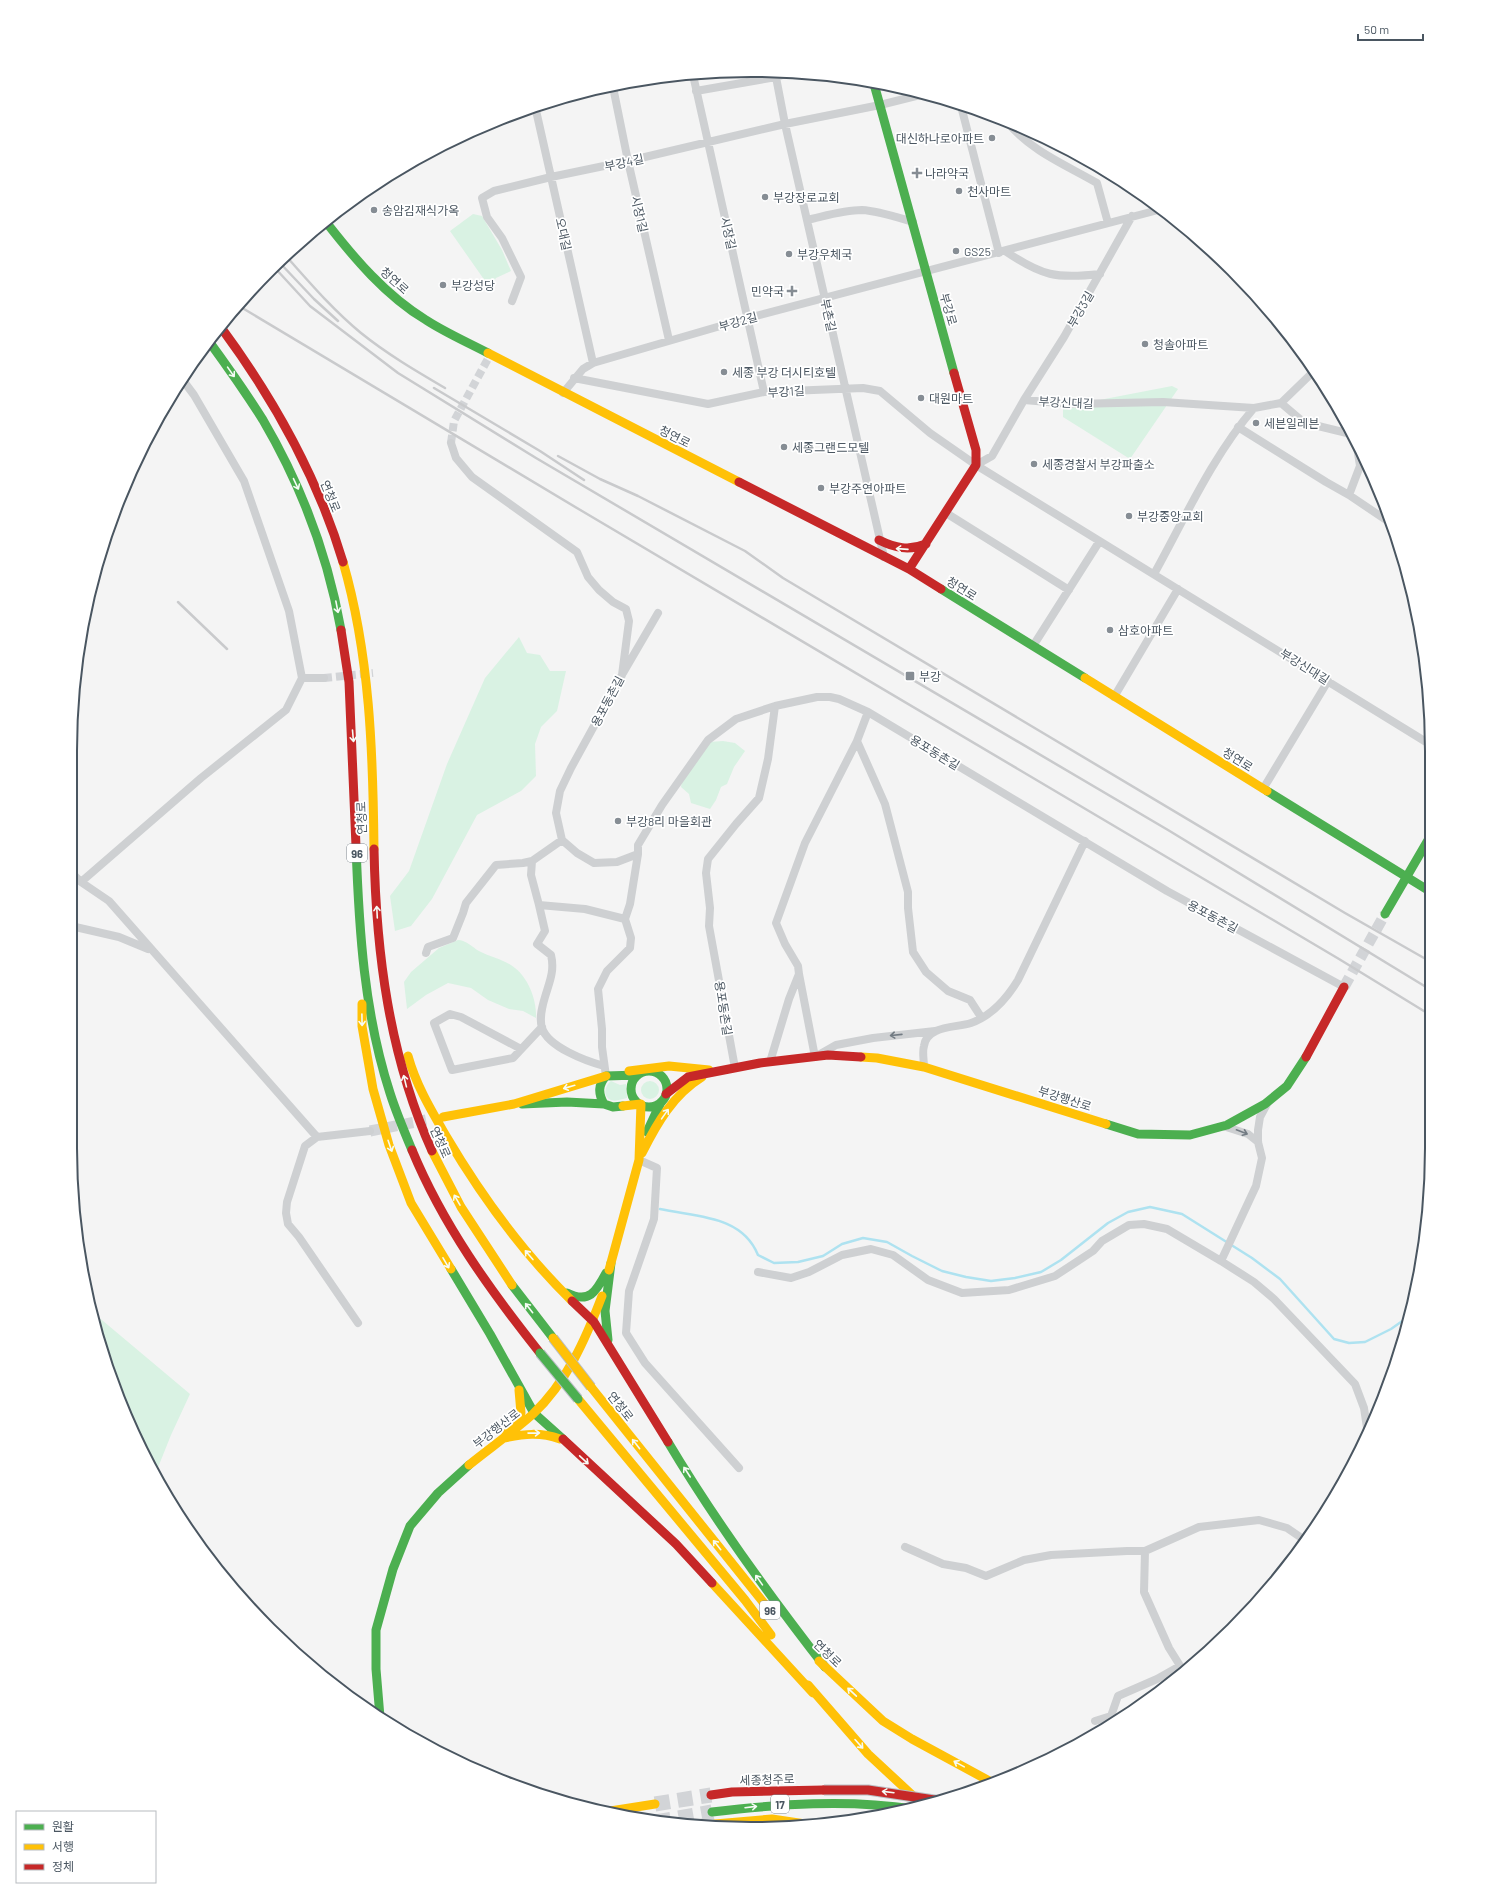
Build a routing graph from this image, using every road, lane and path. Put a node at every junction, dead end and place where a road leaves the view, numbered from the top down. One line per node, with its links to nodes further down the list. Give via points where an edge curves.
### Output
1 (760, 77): 6 (street)
2 (776, 78): 11 (street, 부촌길)
3 (694, 79): 6 (street, 시장길)
4 (875, 89): 8 (main road, 부강로)
5 (614, 91): 14 (street, 시장1길)
6 (696, 91): 13 (street, 시장길)
7 (913, 97): 8 (street)
8 (880, 105): 11 (street, 부강4길); 19 (main road, 부강로)
9 (962, 111): 22 (street)
10 (536, 112): 15 (street, 오대길)
11 (784, 124): 13 (street, 부강4길); 18 (street, 부촌길)
12 (1013, 130): 20 (street, via 1029,144 1097,183)
13 (708, 142): 14 (street, 부강4길); 27 (street, 시장길)
14 (628, 161): 15 (street, 부강4길); 29 (street, 시장1길)
15 (551, 177): 26 (street, 부강4길, via 494,191 482,198 487,217 502,238 521,277); 31 (street, 오대길)
16 (1154, 211): 17 (street)
17 (1132, 216): 20 (street); 24 (street, 부강3길)
18 (807, 220): 19 (street, via 862,210); 25 (street, 부촌길)
19 (913, 222): 23 (main road, 부강로)
20 (1108, 223): 22 (street)
21 (329, 226): 37 (main road, 청연로, via 353,257 393,296 425,320)
22 (1002, 252): 23 (street); 24 (street, via 1033,269 1053,275 1072,277)
23 (926, 271): 25 (street, 부강2길); 44 (main road, 부강로, via 976,450)
24 (1100, 274): 38 (street, 부강3길)
25 (826, 297): 27 (street, 부강2길); 35 (street, 부촌길)
26 (512, 301)
27 (748, 318): 29 (street, 부강2길); 36 (street, 시장길)
28 (224, 331): 82 (main road, 연청로 / 96, one-way to 28, via 371,746 362,656 352,596 314,484 288,428)
29 (669, 340): 31 (street, 부강2길)
30 (212, 346): 83 (main road, 연청로 / 96, one-way to 83, via 270,432 298,488 335,597 347,659 353,740)
31 (593, 363): 33 (street, 부강2길)
32 (1310, 375): 39 (street)
33 (574, 378): 36 (street, 부강1길, via 708,404); 37 (street, 부강2길)
34 (186, 384): 60 (street, via 244,481 289,611)
35 (845, 388): 36 (street, 부강1길); 44 (street, 부강1길, via 880,391 930,433); 49 (street, 부촌길)
36 (764, 392)
37 (563, 393): 52 (main road, 청연로)
38 (1024, 400): 40 (street, 부강신대길, via 1072,404 1163,402); 44 (street, 부강신대길, via 992,456)
39 (1281, 403): 40 (street, 부강신대길); 42 (street, via 1301,420)
40 (1254, 408): 41 (street)
41 (1238, 427): 46 (street); 54 (street)
42 (1344, 432)
43 (451, 443): 59 (street, 용포동촌길, via 456,458 472,477 577,552 588,576 599,590 626,609 629,621)
44 (976, 465): 47 (main road); 50 (street, 부강신대길)
45 (1361, 466): 46 (street)
46 (1349, 495): 48 (street)
47 (946, 513): 51 (main road); 56 (street)
48 (1383, 518)
49 (879, 540): 51 (main road, one-way to 49, via 917,549 904,549 894,548); 52 (street, 부촌길)
50 (1099, 542): 54 (street, 부강신대길); 56 (street)
51 (926, 544): 53 (main road)
52 (884, 557): 53 (main road, 청연로)
53 (909, 569): 58 (main road, 청연로)
54 (1154, 574): 55 (street, 부강신대길)
55 (1178, 588): 62 (street, 부강신대길); 63 (street)
56 (1068, 590): 58 (street)
57 (658, 613): 59 (street)
58 (1033, 646): 63 (main road, 청연로)
59 (622, 675): 69 (street, 용포동촌길, via 560,791 556,813)
60 (302, 678): 61 (street); 76 (street, via 286,710 201,778)
61 (324, 678)
62 (1328, 681): 67 (street, 부강신대길); 68 (street)
63 (1114, 697): 68 (main road, 청연로)
64 (775, 706): 65 (street, 용포동촌길, via 816,697 830,697); 72 (street, 용포동촌길, via 736,719 708,740 662,805 638,845); 96 (street, 용포동촌길, via 768,760 759,798 708,859 706,874 710,908 709,926)
65 (868, 712): 66 (street); 70 (street, 용포동촌길)
66 (857, 741): 86 (street, via 805,843 776,923 798,966); 88 (street, via 885,804 908,892 912,952 934,980 948,991 970,1000)
67 (1425, 741)
68 (1263, 789): 74 (main road, 청연로)
69 (562, 840): 72 (street, via 594,863 617,862); 73 (street)
70 (1085, 841): 87 (street, 용포동촌길, via 1167,891); 88 (street, via 1015,986 1008,996)
71 (1425, 845): 74 (main road)
72 (638, 854): 80 (street, 용포동촌길)
73 (532, 861): 78 (street, via 531,875); 85 (street, via 496,865 466,903 452,938 428,947)
74 (1406, 876): 77 (main road, 청연로); 79 (main road)
75 (77, 878): 76 (street)
76 (81, 882): 84 (street, via 109,901)
77 (1425, 888)
78 (539, 906): 80 (street, via 585,909); 89 (street, via 545,931 537,944 551,955 553,961 553,976 541,1015)
79 (1385, 914)
80 (625, 919): 94 (street, via 631,938 630,948 607,971 598,989)
81 (77, 927): 84 (street, via 119,937)
82 (377, 929): 117 (main road, one-way to 82, via 506,1228 461,1161 429,1106 412,1070); 130 (main road, 연청로 / 96, one-way to 82, bridge, via 782,1625 519,1295 478,1236 448,1186 406,1087 392,1025)
83 (360, 939): 121 (main road, one-way to 121, via 362,1026 373,1089 389,1145 412,1203); 133 (main road, 연청로 / 96, bridge, via 373,1025 387,1083 411,1150 431,1194 462,1247 501,1304 745,1600)
84 (151, 950): 111 (street)
85 (426, 954)
86 (799, 974): 92 (street); 93 (street)
87 (1344, 987): 102 (main road, 부강행산로, via 1309,1052 1287,1086)
88 (981, 1017): 90 (street, via 971,1023)
89 (542, 1028): 91 (street); 94 (street, via 545,1035 565,1050)
90 (935, 1031): 92 (street, one-way to 92, via 836,1045); 95 (street, via 924,1044)
91 (521, 1049): 91 (street, via 513,1058 452,1070 434,1023 450,1014 461,1017)
92 (815, 1057): 93 (main road, 부강행산로); 95 (main road, 부강행산로, via 877,1058)
93 (770, 1062): 96 (main road, 부강행산로)
94 (604, 1066): 100 (street)
95 (924, 1067): 109 (main road, 부강행산로, via 1138,1134 1190,1135)
96 (735, 1068): 97 (main road, 부강행산로)
97 (713, 1071): 98 (main road); 100 (main road, via 687,1066 648,1067); 101 (main road, via 688,1077); 113 (main road, one-way to 97, via 681,1092)
98 (658, 1073): 99 (main road, via 648,1071); 101 (main road, via 665,1080)
99 (638, 1074): 100 (main road); 106 (main road, via 632,1083 632,1093)
100 (606, 1076): 104 (main road, one-way to 104); 105 (main road, via 598,1090)
101 (666, 1094): 103 (main road)
102 (1270, 1101): 109 (main road, 부강행산로); 112 (street, via 1260,1117)
103 (661, 1102): 106 (main road, 부강행산로, via 651,1106); 113 (main road)
104 (514, 1104): 105 (main road, 부강행산로); 108 (main road)
105 (604, 1104): 107 (main road, 부강행산로)
106 (641, 1104): 107 (main road, 부강행산로); 113 (main road, 부강행산로)
107 (620, 1106): 113 (main road, 부강행산로, via 631,1109 637,1118)
108 (443, 1117)
109 (1223, 1126): 112 (street, one-way to 112, via 1248,1134)
110 (370, 1131): 111 (street)
111 (317, 1137): 119 (street, via 305,1146 287,1202 288,1224)
112 (1258, 1142): 114 (street, via 1262,1158 1256,1186)
113 (639, 1156): 115 (main road, 부강행산로); 126 (street, via 657,1168 654,1219 629,1291 626,1333 645,1363)
114 (1222, 1259): 116 (street, via 1167,1229 1144,1224 1129,1225 1102,1241 1093,1251 1055,1276 1008,1290 962,1293 928,1280 893,1255 871,1249 842,1254 809,1272 791,1278); 123 (street, via 1274,1299 1355,1384)
115 (611, 1263): 117 (main road, via 594,1294 574,1298); 118 (main road, 부강행산로); 120 (main road, via 605,1306 605,1330)
116 (758, 1272)
117 (562, 1290): 118 (main road)
118 (594, 1322): 120 (main road); 122 (main road, 부강행산로, via 576,1358 556,1388)
119 (358, 1323)
120 (612, 1354): 130 (main road, one-way to 120, via 741,1554)
121 (518, 1383): 122 (main road); 124 (main road, via 521,1413)
122 (534, 1413): 124 (main road, 부강행산로); 125 (main road)
123 (1366, 1422)
124 (504, 1438): 125 (main road, one-way to 125, via 539,1433); 134 (main road, 부강행산로, via 438,1493 410,1526 403,1541 376,1630)
125 (563, 1441): 133 (main road, one-way to 133, via 676,1544)
126 (739, 1468)
127 (1300, 1537): 128 (street, via 1287,1528 1259,1520 1199,1527)
128 (1145, 1551): 129 (street, via 1051,1555 1024,1560 986,1576 966,1568 943,1564 905,1547); 131 (street, via 1144,1592 1169,1648)
129 (918, 1553)
130 (825, 1667): 138 (main road, 연청로 / 96, one-way to 130, via 883,1721)
131 (1181, 1667)
132 (1173, 1673): 135 (street, via 1118,1696)
133 (813, 1693): 141 (main road, 연청로 / 96, one-way to 141, via 868,1754)
134 (379, 1710)
135 (1113, 1716)
136 (1107, 1720): 137 (street)
137 (1095, 1721)
138 (986, 1779)
139 (711, 1796): 140 (main road, 세종청주로 / 17, one-way to 139, bridge, via 874,1791 824,1790 732,1792)
140 (926, 1799)
141 (918, 1801)
142 (655, 1804): 144 (main road)
143 (897, 1805): 145 (main road, 세종청주로 / 17, one-way to 143, via 782,1804 848,1802)
144 (622, 1809)
145 (712, 1812)
146 (787, 1821): 147 (main road, via 772,1819)
147 (741, 1822)

